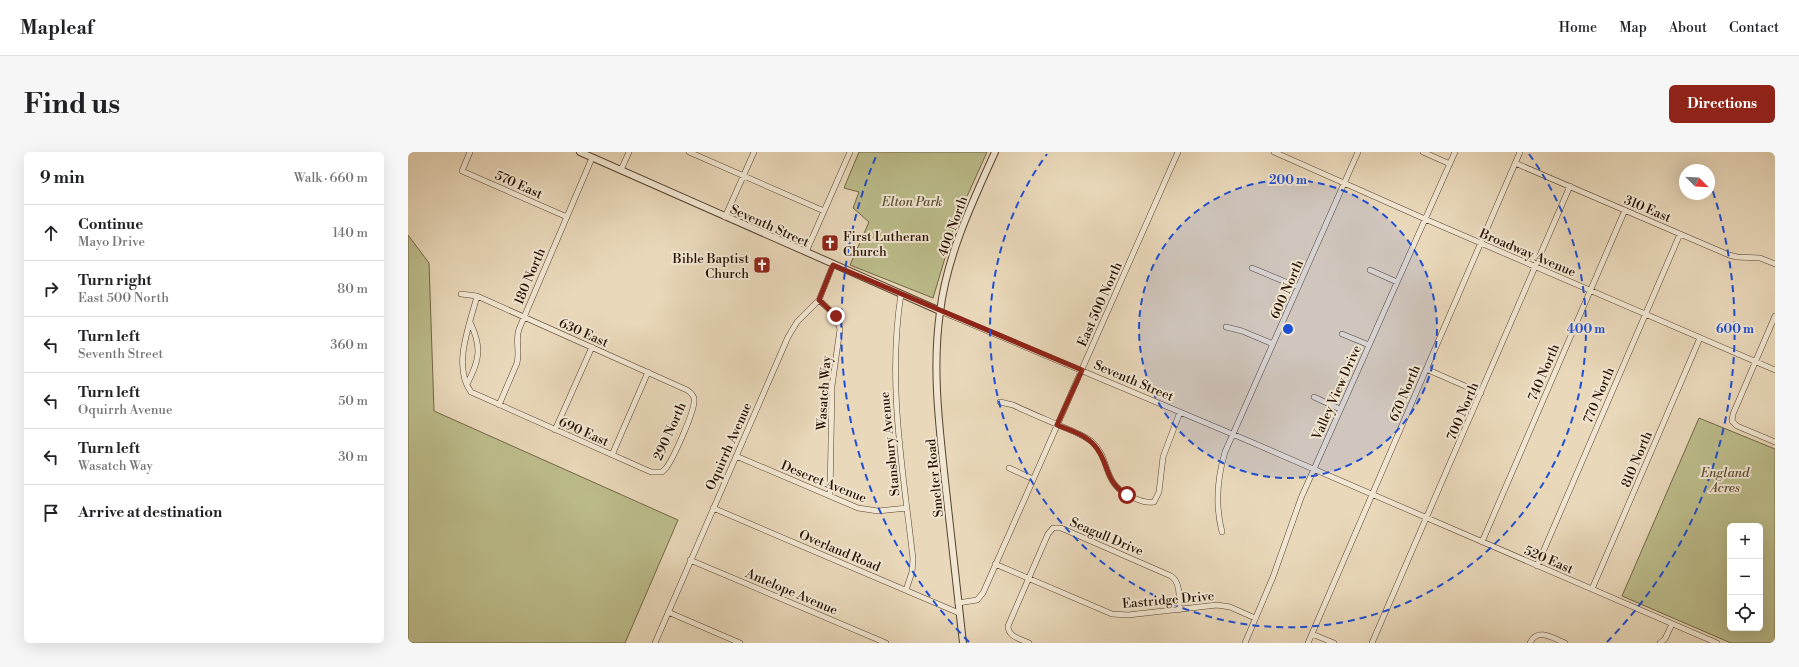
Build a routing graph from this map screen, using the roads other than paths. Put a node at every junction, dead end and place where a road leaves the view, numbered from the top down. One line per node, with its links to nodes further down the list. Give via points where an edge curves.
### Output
1 (470, 152): 23 (street, 570 East, via 462,171)
2 (580, 152): 14 (street, Seventh Street)
3 (629, 152): 17 (street)
4 (689, 152): 18 (street)
5 (754, 152): 18 (street)
6 (850, 152): 22 (street)
7 (995, 152): 41 (street, 400 North, via 957,243)
8 (1178, 152): 54 (street, East 500 North)
9 (1274, 152): 19 (street, Broadway Avenue)
10 (1358, 152): 19 (street, 600 North)
11 (1423, 152): 16 (street)
12 (1455, 152): 16 (street, Valley View Drive)
13 (1520, 152): 15 (street, 670 North)
14 (592, 158): 17 (street, Seventh Street); 23 (street, 180 North)
15 (1515, 163): 20 (street, 310 East); 27 (street, 670 North)
16 (1450, 164): 25 (street, Valley View Drive)
17 (621, 170): 24 (street, Seventh Street)
18 (743, 176): 22 (street); 24 (street)
19 (1344, 184): 25 (street, Broadway Avenue); 35 (street, 600 North)
20 (1570, 186): 21 (street, 310 East); 31 (street, 700 North)
21 (1625, 210): 26 (street, 310 East); 36 (street, 740 North)
22 (824, 211): 28 (street)
23 (567, 217): 43 (street, 180 North)
24 (725, 217): 28 (street, Seventh Street)
25 (1425, 219): 27 (street, Broadway Avenue); 34 (street, Valley View Drive)
26 (1680, 234): 29 (street, 310 East, via 1731,256 1760,258); 42 (street, 770 North)
27 (1480, 244): 31 (street, Broadway Avenue); 53 (street, 670 North)
28 (806, 252): 30 (street, Seventh Street)
29 (1775, 264)
30 (833, 265): 38 (street, Seventh Street); 40 (street, Oquirrh Avenue)
31 (1535, 267): 36 (street, Broadway Avenue); 58 (street, 700 North)
32 (1252, 268): 35 (street)
33 (1370, 270): 34 (street)
34 (1397, 282): 50 (street, Valley View Drive)
35 (1298, 287): 49 (street, 600 North)
36 (1590, 291): 42 (street, Broadway Avenue); 81 (street, 740 North)
37 (460, 294): 39 (street, 630 East)
38 (902, 294): 41 (street, Seventh Street); 78 (street, Stansbury Avenue, via 896,332 895,388)
39 (477, 296): 43 (street, 630 East); 45 (street)
40 (819, 300): 70 (street, Oquirrh Avenue, via 792,330); 76 (street, Wasatch Way, via 836,316 840,329 832,386)
41 (940, 311): 54 (street, Seventh Street); 88 (street, Smelter Road, via 936,352 937,411)
42 (1645, 314): 48 (street, Broadway Avenue); 84 (street, 770 North)
43 (524, 316): 51 (street, 630 East); 62 (street, 180 North, via 517,334 517,363)
44 (1775, 316): 52 (street)
45 (470, 322): 57 (street, via 464,342 463,375); 57 (street, via 477,338 478,353 475,369)
46 (1226, 327): 49 (street)
47 (1342, 334): 50 (street)
48 (1700, 338): 52 (street, Broadway Avenue); 86 (street, 810 North)
49 (1273, 344): 67 (street, 600 North)
50 (1369, 346): 63 (street, Valley View Drive)
51 (592, 347): 56 (street, 630 East); 66 (street)
52 (1756, 362): 55 (street, Broadway Avenue); 68 (street, via 1732,421 1737,426)
53 (1426, 369): 58 (street); 75 (street, 670 North)
54 (1082, 370): 64 (street, Seventh Street); 65 (street, East 500 North)
55 (1775, 370)
56 (648, 372): 59 (street, 630 East, via 687,390); 69 (street)
57 (467, 384): 62 (street, 690 East, via 471,392)
58 (1481, 393): 79 (street, 700 North)
59 (694, 398): 73 (street, 290 North, via 693,409 670,464)
60 (1314, 398): 63 (street)
61 (1000, 402): 65 (street, via 1013,405)
62 (499, 405): 66 (street, 690 East)
63 (1340, 409): 72 (street, Valley View Drive)
64 (1180, 412): 65 (street, via 1163,457 1159,492 1154,502 1143,502 1123,492 1109,477 1101,455 1092,443); 67 (street, Seventh Street)
65 (1057, 425): 74 (street, East 500 North)
66 (555, 430): 69 (street, 690 East)
67 (1233, 435): 72 (street, Seventh Street); 80 (street, 600 North, via 1218,483 1217,505)
68 (1775, 442)
69 (612, 455): 73 (street, 690 East, via 651,472)
70 (736, 456): 76 (street, Deseret Avenue); 77 (street, Oquirrh Avenue)
71 (1009, 468): 74 (street)
72 (1314, 469): 75 (street, Seventh Street); 92 (street, Valley View Drive)
73 (662, 472)
74 (1033, 479): 83 (street, East 500 North)
75 (1372, 495): 79 (street, 520 East); 94 (street, 670 North)
76 (830, 496): 78 (street, Deseret Avenue, via 867,510)
77 (713, 508): 82 (street, Oquirrh Avenue); 87 (street, Overland Road)
78 (907, 508): 87 (street, Stansbury Avenue, via 913,564)
79 (1427, 518): 81 (street, 520 East); 103 (street, 700 North)
80 (1222, 532)
81 (1482, 542): 84 (street, 520 East)
82 (690, 560): 90 (street, Oquirrh Avenue); 97 (street, Antelope Avenue)
83 (995, 564): 85 (street, Eastridge Drive); 88 (street, East 500 North, via 980,597 977,600)
84 (1537, 566): 86 (street, 520 East)
85 (1028, 578): 89 (street, Eastridge Drive, via 1112,614); 89 (street, Seagull Drive, via 1048,534 1057,527 1172,576 1177,583); 99 (street, via 1008,630 1013,636)
86 (1592, 589): 93 (street, 520 East)
87 (906, 590): 91 (street, Overland Road)
88 (958, 603): 91 (street, Smelter Road)
89 (1179, 610): 92 (street, Eastridge Drive, via 1221,606)
90 (668, 612): 95 (street, Oquirrh Avenue); 96 (street)
91 (959, 613): 98 (street, Smelter Road)
92 (1256, 618): 100 (street, Valley View Drive)
93 (1672, 624): 106 (street, via 1665,639); 107 (street, 520 East)
94 (1312, 634): 101 (street, 670 North); 102 (street)
95 (654, 643)
96 (740, 643)
97 (886, 643)
98 (963, 643)
99 (1029, 643)
100 (1245, 643)
101 (1308, 643)
102 (1334, 643)
103 (1372, 643)
104 (1530, 643): 105 (street, via 1537,635 1544,634)
105 (1565, 643)
106 (1660, 643)
107 (1718, 643)

